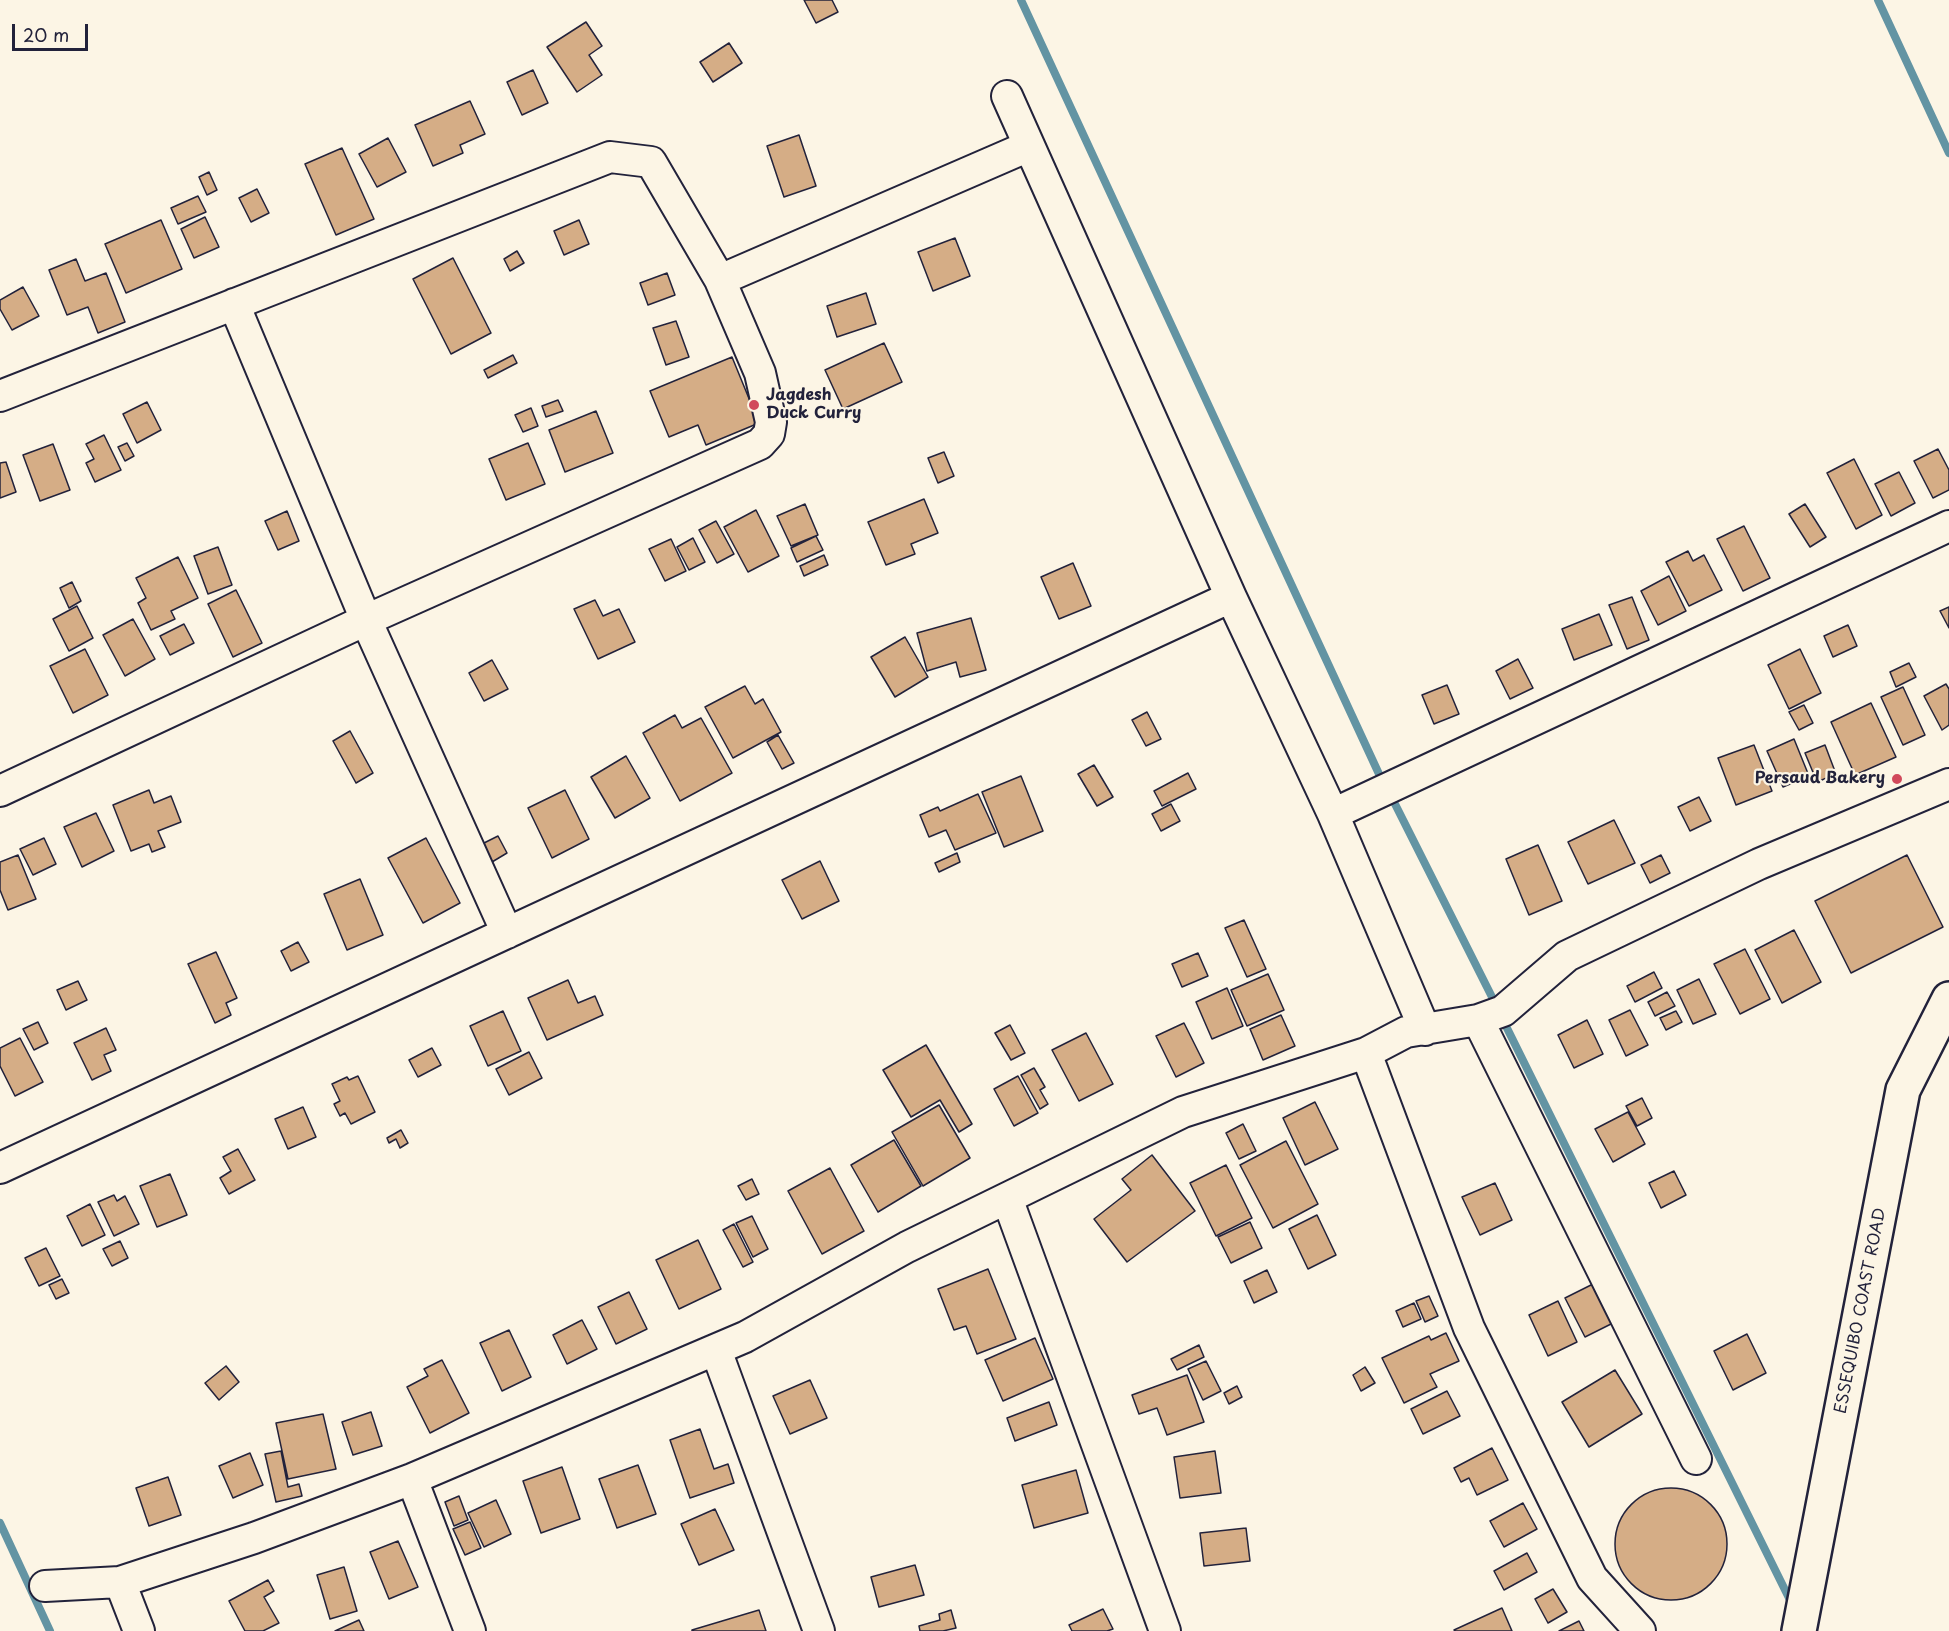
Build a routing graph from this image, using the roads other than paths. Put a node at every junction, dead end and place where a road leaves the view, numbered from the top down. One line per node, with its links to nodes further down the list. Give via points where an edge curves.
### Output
1 (1007, 96): 2 (street)
2 (1029, 147): 3 (street); 7 (street)
3 (720, 280): 4 (street, via 651,162 610,157); 8 (street, via 760,373 771,422 769,434 760,444)
4 (234, 304): 5 (street); 8 (street)
5 (0, 396)
6 (1949, 526): 11 (street)
7 (1232, 597): 11 (street); 12 (street)
8 (366, 620): 10 (street); 12 (street)
9 (1949, 784): 14 (street, via 1759,864 1568,956 1503,1011)
10 (0, 791)
11 (1333, 814): 15 (street)
12 (507, 933): 17 (street)
13 (1949, 999): 29 (main road, ESSEQUIBO COAST ROAD, via 1903,1090)
14 (1478, 1020): 15 (street); 20 (street)
15 (1425, 1030): 16 (street, via 1406,1032)
16 (1366, 1053): 18 (street, via 1183,1112); 28 (street, via 1469,1328 1592,1578)
17 (0, 1168)
18 (1007, 1198): 19 (street, via 906,1247); 27 (street)
19 (716, 1350): 21 (street); 26 (street)
20 (1696, 1459)
21 (412, 1479): 22 (street, via 254,1538); 25 (street)
22 (120, 1582): 23 (street); 24 (street)
23 (45, 1586)
24 (139, 1631)
25 (470, 1631)
26 (819, 1631)
27 (1166, 1631)
28 (1640, 1631)
29 (1799, 1631)

